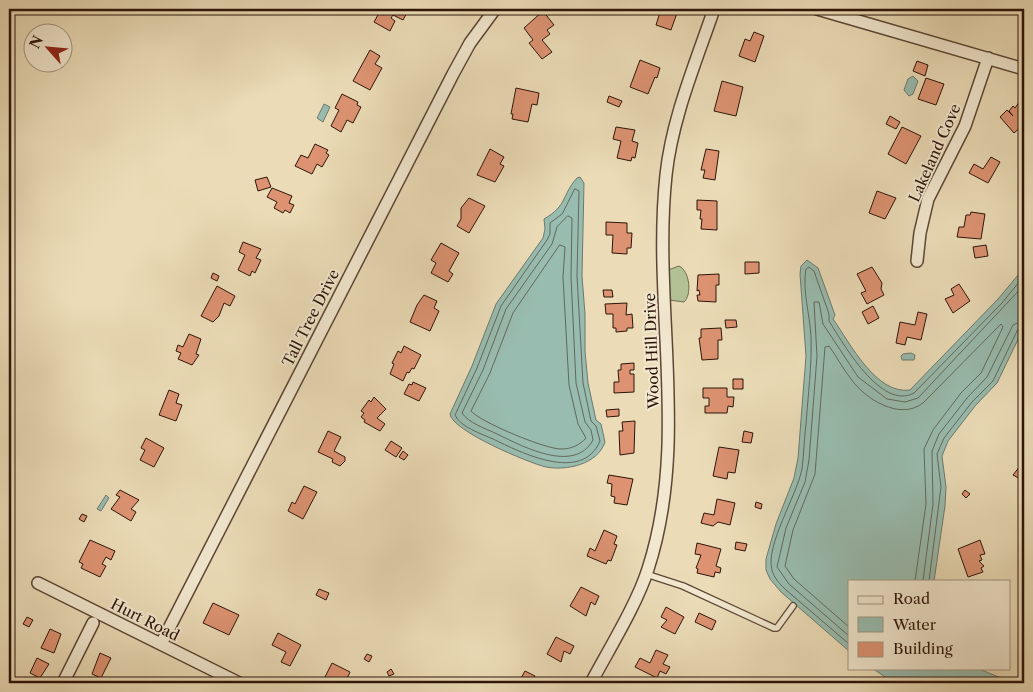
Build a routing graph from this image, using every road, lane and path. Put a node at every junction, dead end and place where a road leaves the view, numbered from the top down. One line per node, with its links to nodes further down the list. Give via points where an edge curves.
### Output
1 (495, 9): 11 (street, Tall Tree Drive, via 470,43 453,74)
2 (714, 9): 7 (street, Wood Hill Drive, via 676,125 667,166 663,216 668,456 662,510)
3 (817, 9): 4 (street)
4 (988, 58): 5 (street); 6 (street, Lakeland Cove, via 965,126 928,199)
5 (1024, 68)
6 (918, 261)
7 (646, 574): 9 (lane, via 683,586 774,628); 14 (street, Wood Hill Drive)
8 (38, 583): 11 (street, Hurt Road)
9 (793, 606)
10 (92, 623): 12 (street)
11 (161, 644): 13 (street, Hurt Road)
12 (63, 683)
13 (239, 683)
14 (591, 683)

